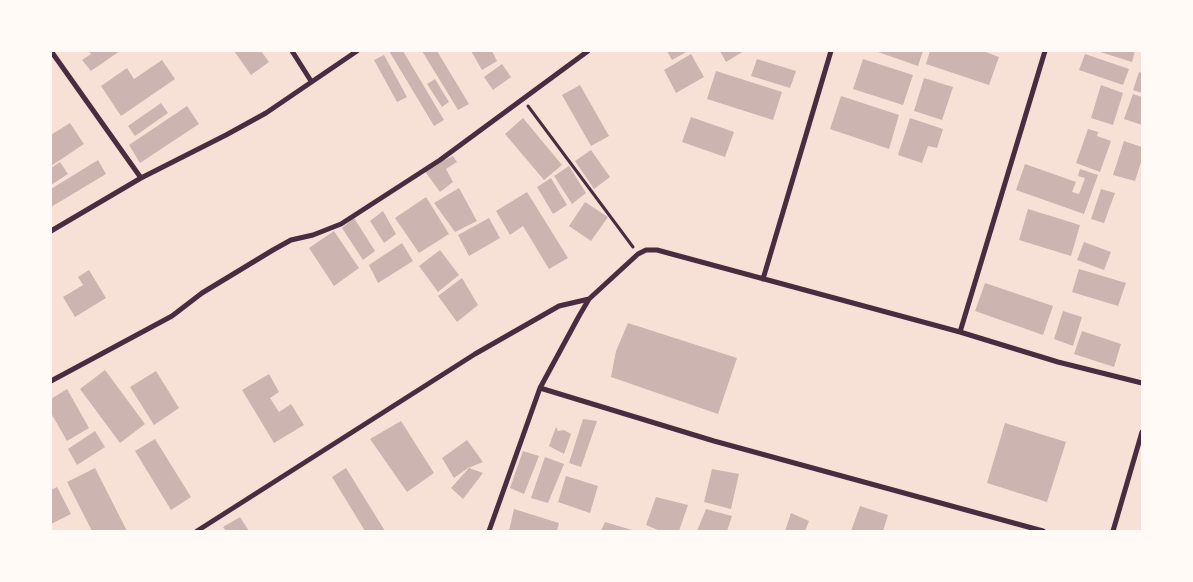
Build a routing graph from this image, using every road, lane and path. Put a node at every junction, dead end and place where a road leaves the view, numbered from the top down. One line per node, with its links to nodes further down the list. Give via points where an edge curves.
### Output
1 (51, 51): 9 (street)
2 (292, 51): 7 (street)
3 (357, 51): 7 (street)
4 (588, 51): 8 (street)
5 (831, 51): 12 (street)
6 (1045, 51): 14 (street)
7 (311, 81): 9 (street, via 258,118)
8 (524, 100): 11 (path); 15 (street, via 440,160 341,224 291,240 202,293 172,316)
9 (141, 178): 10 (street)
10 (51, 231)
11 (638, 254): 12 (street, via 657,250); 13 (street)
12 (763, 279): 14 (street)
13 (589, 299): 17 (street); 19 (street, via 559,306 475,354)
14 (960, 332): 16 (street)
15 (51, 381)
16 (1142, 383)
17 (540, 388): 20 (street); 21 (street, via 714,441)
18 (1142, 432): 22 (street)
19 (197, 531)
20 (489, 531)
21 (1043, 531)
22 (1113, 531)

